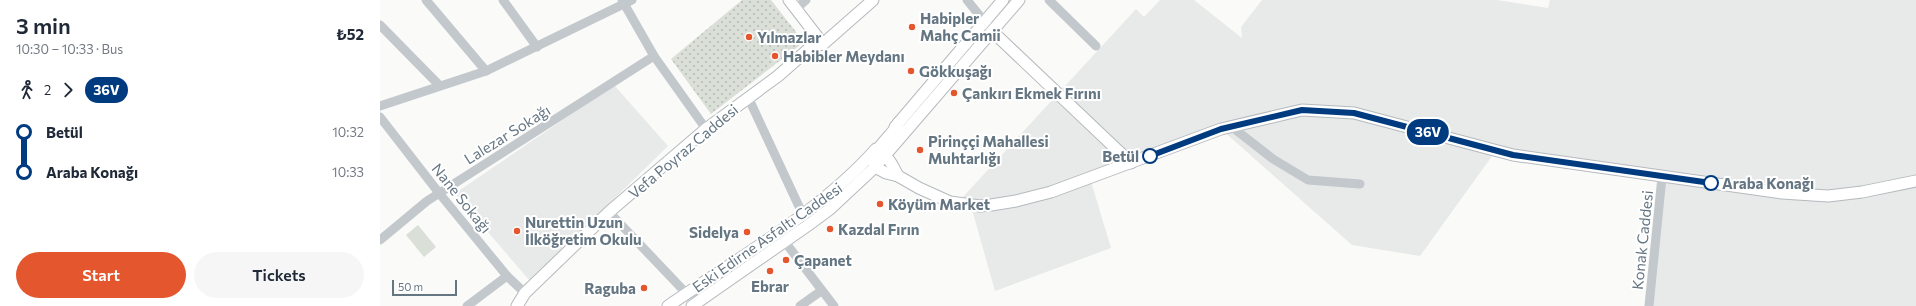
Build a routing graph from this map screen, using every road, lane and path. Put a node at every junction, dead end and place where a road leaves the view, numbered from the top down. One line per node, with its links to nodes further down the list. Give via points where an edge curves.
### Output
1 (426, 0): 18 (street)
2 (503, 0): 16 (street)
3 (806, 0): 10 (street)
4 (873, 0): 14 (main road, Vefa Poyraz Caddesi)
5 (968, 0): 11 (street)
6 (1003, 0): 11 (main road)
7 (1020, 0): 13 (main road, Eski Edirne Asfaltı Caddesi)
8 (1048, 0): 15 (street)
9 (626, 2): 16 (street); 17 (street)
10 (792, 4): 14 (main road)
11 (983, 22): 13 (street); 25 (main road, via 899,122)
12 (380, 25): 19 (street)
13 (993, 32): 25 (main road, Eski Edirne Asfaltı Caddesi); 26 (main road)
14 (823, 44): 20 (main road, Vefa Poyraz Caddesi, via 811,47 778,76)
15 (1096, 46)
16 (537, 47): 18 (street)
17 (654, 56): 24 (street); 32 (street, Lalezar Sokağı)
18 (486, 71): 19 (street)
19 (439, 85): 21 (street)
20 (748, 97): 24 (main road, Vefa Poyraz Caddesi); 34 (street)
21 (380, 106)
22 (380, 117): 32 (street, Nane Sokağı)
23 (1232, 127): 26 (main road); 29 (main road, via 1302,110 1354,113 1513,155); 31 (street, via 1273,159 1308,180)
24 (706, 129): 33 (main road, Vefa Poyraz Caddesi)
25 (878, 154): 27 (main road, Eski Edirne Asfaltı Caddesi); 28 (main road); 34 (main road, Eski Edirne Asfaltı Caddesi)
26 (1131, 163): 28 (main road, via 1033,197 980,206 950,202)
27 (875, 167): 28 (main road); 36 (main road, Eski Edirne Asfaltı Caddesi, via 830,209)
28 (898, 176)
29 (1662, 177): 30 (main road, via 1817,197 1862,192); 47 (street, Konak Caddesi)
30 (1916, 181)
31 (1360, 184)
32 (439, 193): 35 (street, Lalezar Sokağı); 37 (street, Nane Sokağı)
33 (609, 212): 39 (street); 40 (main road, Vefa Poyraz Caddesi)
34 (803, 215): 39 (main road, Eski Edirne Asfaltı Caddesi)
35 (380, 240)
36 (785, 242): 38 (street); 44 (main road, Eski Edirne Asfaltı Caddesi)
37 (507, 276): 40 (street, Nane Sokağı); 41 (street)
38 (821, 291): 45 (street); 46 (street)
39 (686, 293): 43 (main road, Eski Edirne Asfaltı Caddesi)
40 (526, 294): 42 (main road, Vefa Poyraz Caddesi)
41 (467, 306)
42 (517, 306)
43 (668, 306)
44 (692, 306)
45 (800, 306)
46 (834, 306)
47 (1649, 306)

